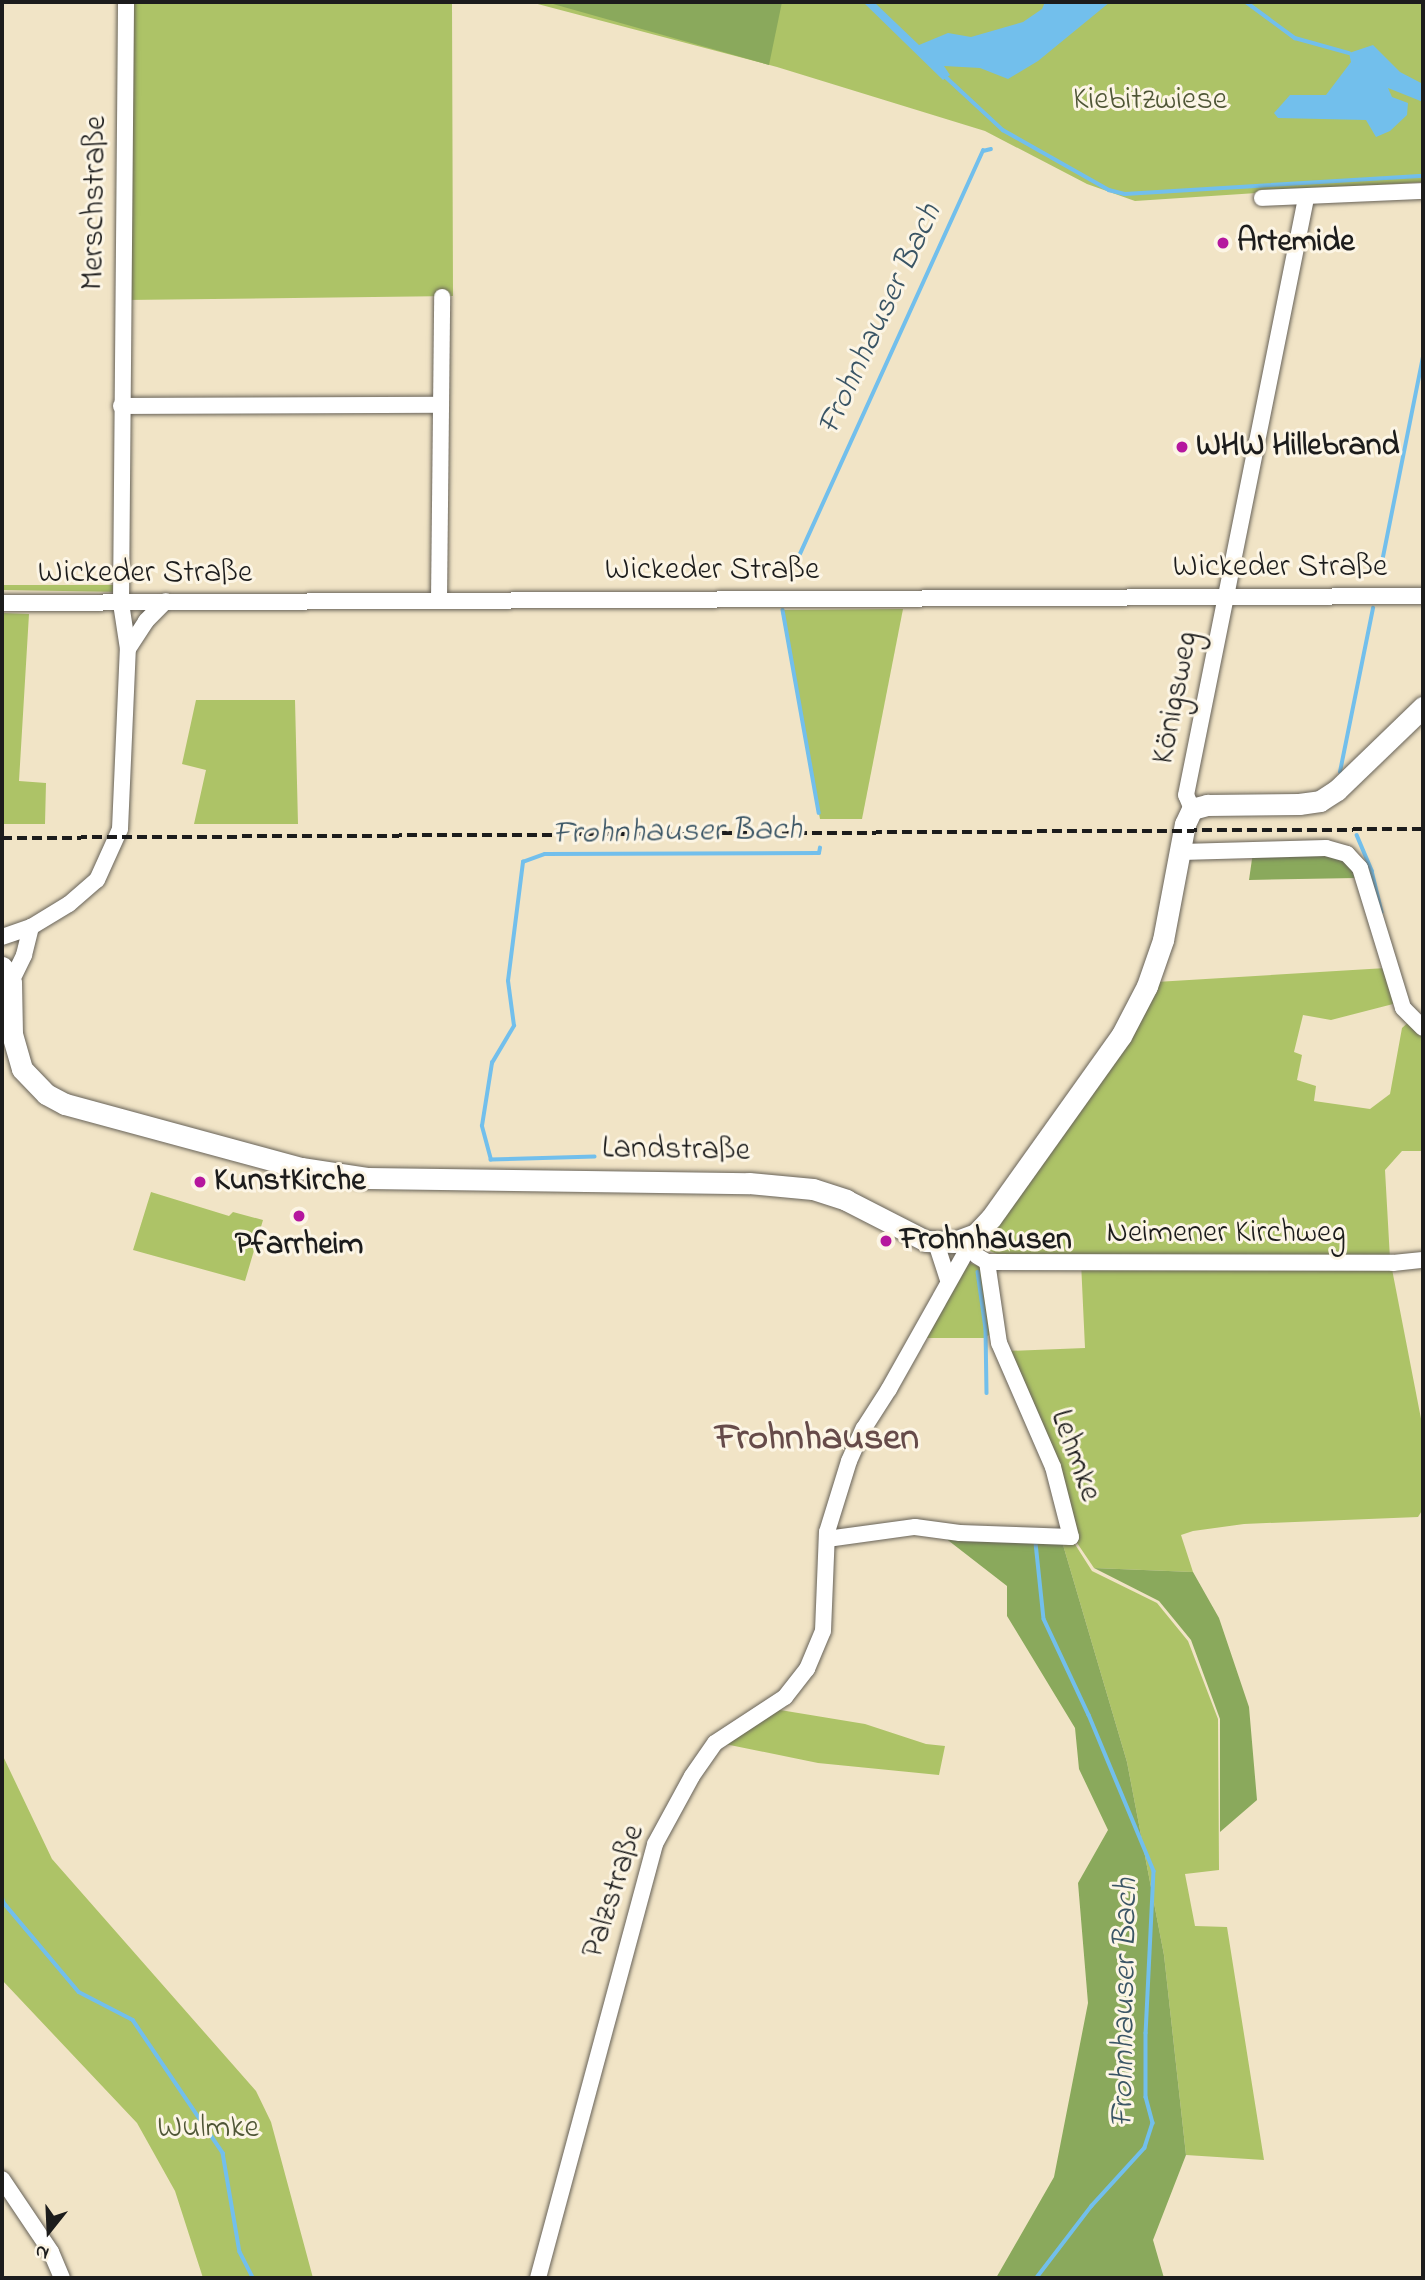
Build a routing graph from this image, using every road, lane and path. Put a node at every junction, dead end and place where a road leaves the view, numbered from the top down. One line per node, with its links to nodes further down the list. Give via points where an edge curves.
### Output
1 (126, 2): 7 (street, Merschstraße)
2 (1423, 191): 4 (street)
3 (1262, 198): 4 (street)
4 (1306, 198): 8 (street, Königsweg)
5 (442, 297): 6 (street)
6 (440, 405): 7 (street); 10 (street)
7 (121, 406): 13 (street, Merschstraße)
8 (1226, 596): 9 (street, Wickeder Straße); 10 (street, Wickeder Straße, via 778,592); 16 (street, Königsweg, via 1186,795)
9 (1423, 596)
10 (439, 600): 11 (street, Wickeder Straße)
11 (166, 601): 13 (street, Wickeder Straße); 14 (street)
12 (2, 603): 13 (street, Wickeder Straße)
13 (121, 603): 14 (street, Merschstraße)
14 (128, 649): 18 (street, Merschstraße, via 117,837 97,880)
15 (1423, 707): 16 (main road, via 1320,801 1207,805)
16 (1189, 817): 17 (main road)
17 (1181, 852): 21 (street, via 1326,848 1347,854 1360,868 1403,1008); 22 (main road, via 1163,940 1131,1016 1032,1162)
18 (31, 927): 19 (street, Merschstraße); 20 (street, via 23,955)
19 (2, 937)
20 (6, 975): 23 (main road, Landstraße, via 12,1034 22,1069 46,1094 65,1104 326,1174 416,1180 749,1183 813,1189)
21 (1423, 1028)
22 (971, 1242): 23 (main road); 25 (street); 26 (street, Palzstraße)
23 (936, 1243): 26 (street)
24 (1423, 1260): 25 (street, Neimener Kirchweg)
25 (987, 1262): 27 (street, Lehmke, via 999,1343 1053,1467 1072,1537 915,1527)
26 (948, 1280): 27 (street, Palzstraße, via 864,1428 836,1496)
27 (827, 1539): 30 (street, Palzstraße, via 823,1631 807,1669 785,1697 715,1743 654,1844)
28 (2, 2179): 29 (street, via 51,2252)
29 (62, 2278)
30 (538, 2278)

